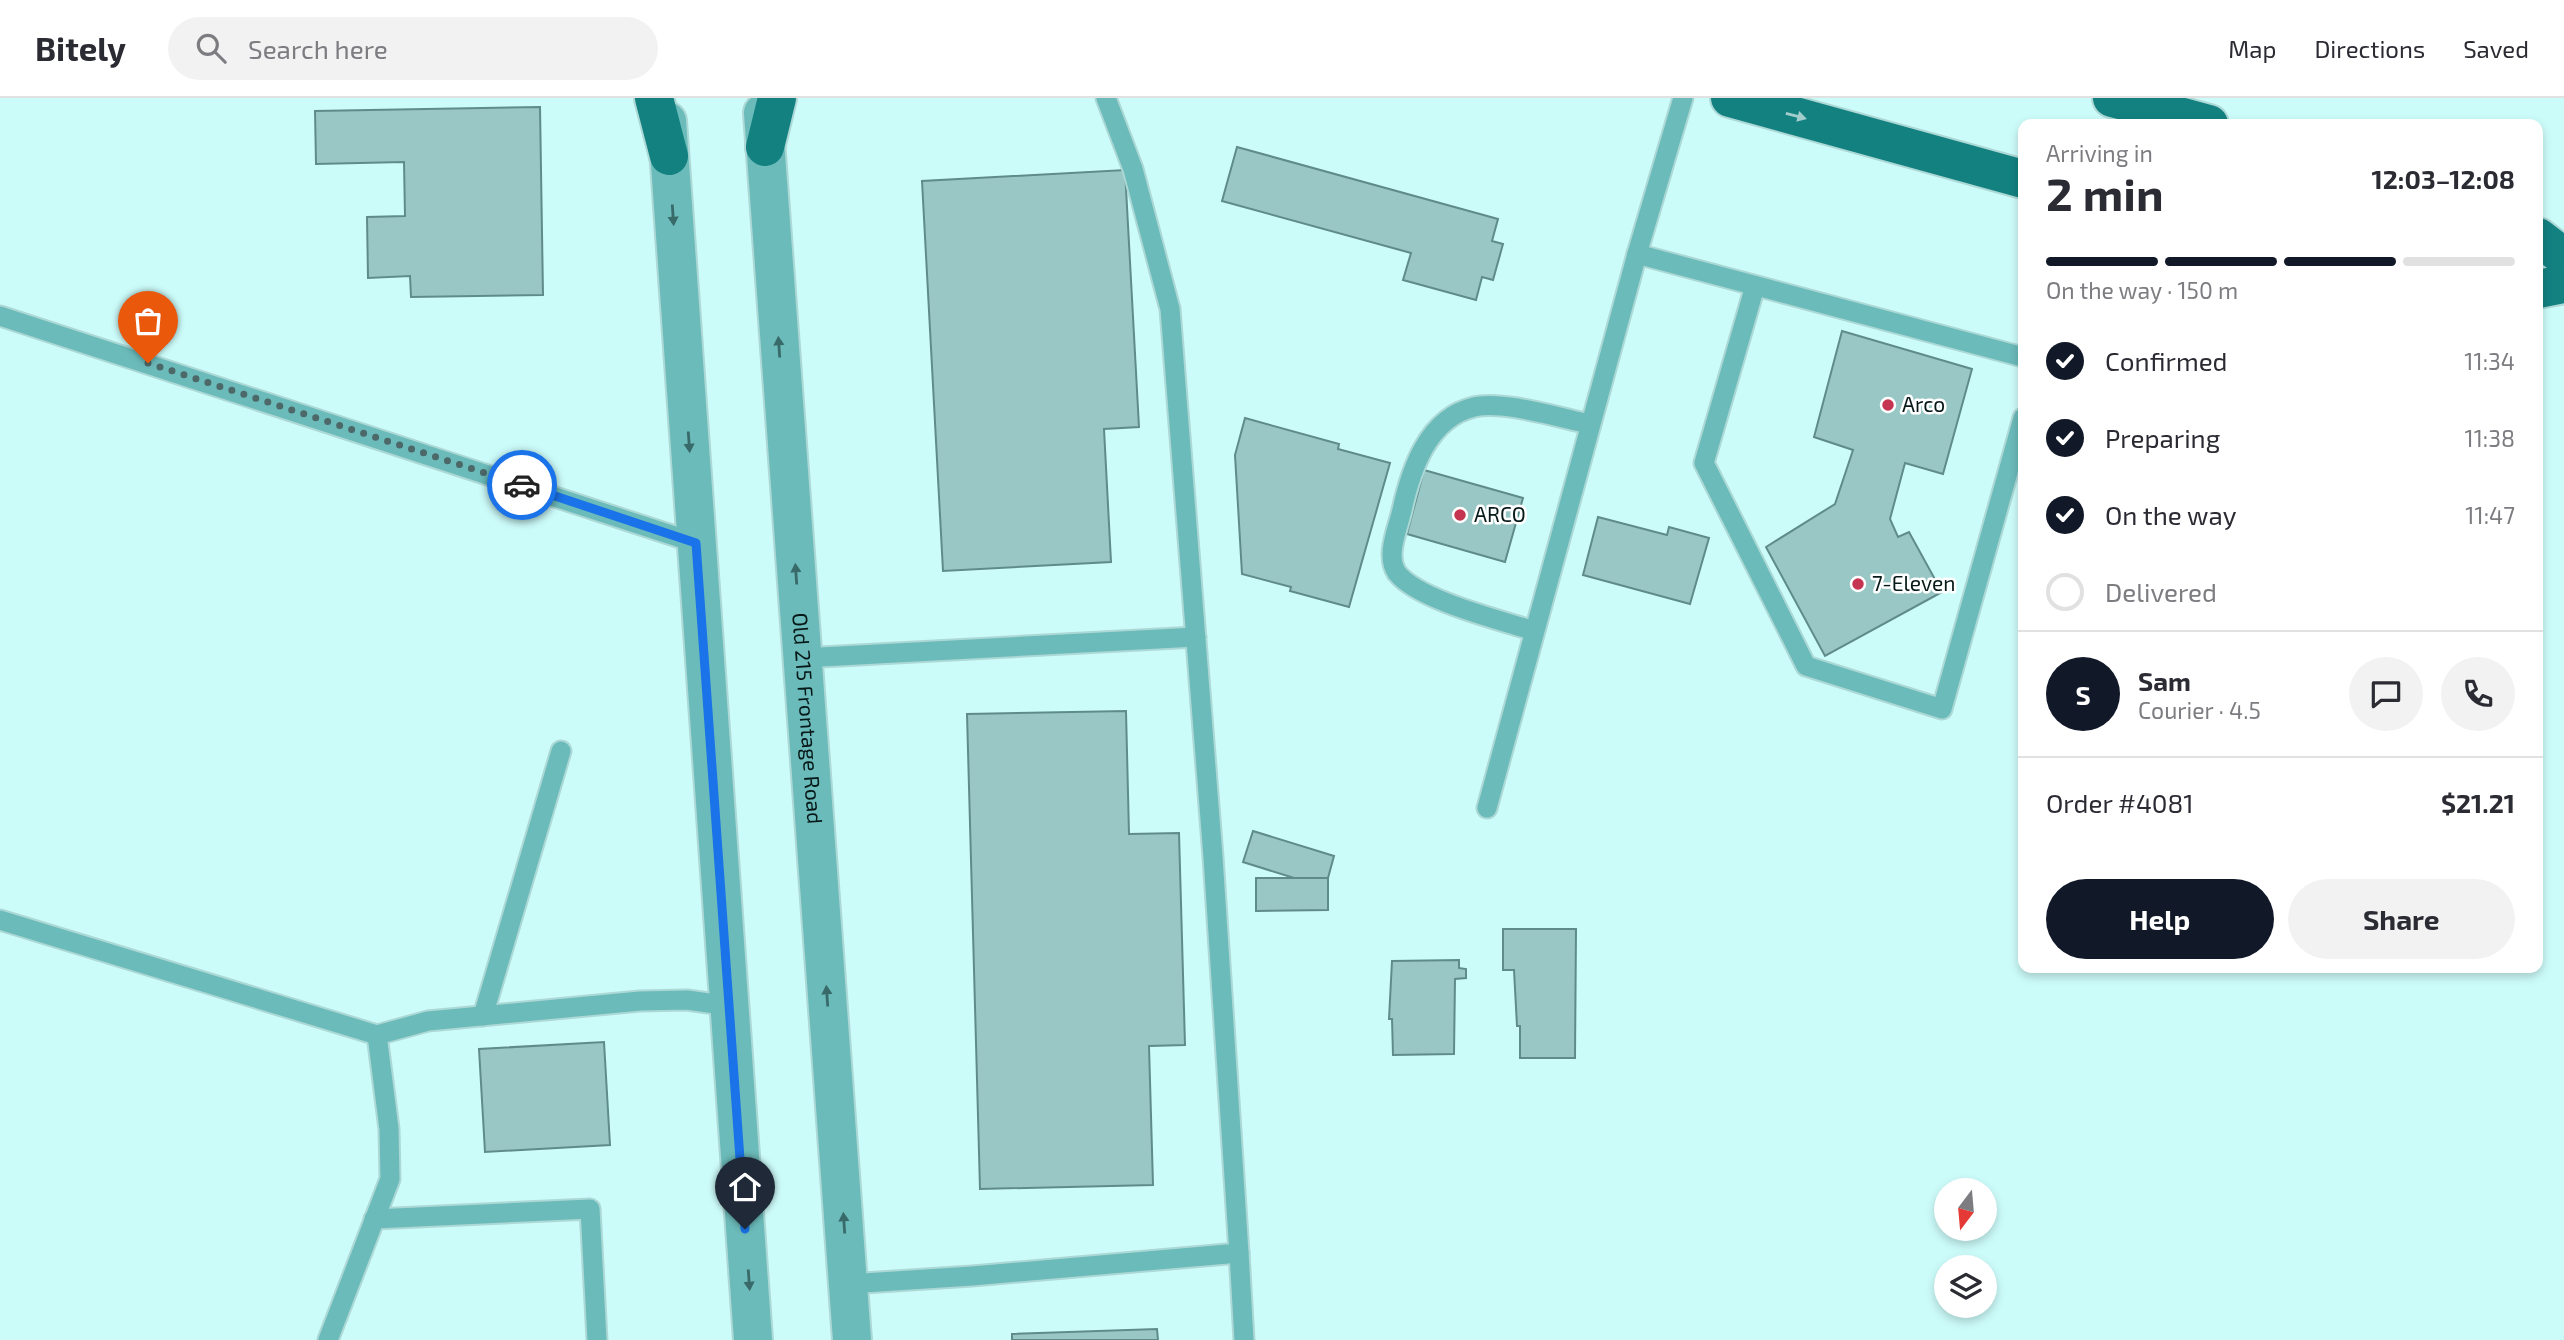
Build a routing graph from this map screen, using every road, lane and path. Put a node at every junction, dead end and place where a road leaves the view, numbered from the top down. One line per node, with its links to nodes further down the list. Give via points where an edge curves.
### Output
1 (654, 98): 11 (main road)
2 (665, 98): 11 (street)
3 (761, 98): 10 (street, Old 215 Frontage Road)
4 (777, 98): 10 (main road)
5 (1106, 98): 26 (lane, via 1133,169 1170,309)
6 (1683, 98): 14 (lane)
7 (1730, 98): 12 (main road, one-way to 12)
8 (2112, 98): 9 (main road)
9 (2190, 119)
10 (765, 146): 27 (street, Old 215 Frontage Road, one-way to 10)
11 (669, 156): 24 (street, one-way to 24)
12 (2018, 178)
13 (2543, 241): 15 (main road)
14 (1637, 254): 17 (lane); 22 (lane)
15 (2564, 257)
16 (2564, 284): 18 (main road)
17 (1755, 286): 21 (lane); 23 (lane, via 1704,463 1806,667 1942,709)
18 (2543, 288)
19 (0, 309): 20 (lane)
20 (8, 318): 24 (lane)
21 (2018, 356)
22 (1590, 424): 25 (lane); 25 (lane, via 1500,406 1475,406 1446,418 1409,475 1392,555 1397,572 1423,593)
23 (2018, 436)
24 (696, 543): 31 (street)
25 (1534, 631): 29 (lane)
26 (1196, 637): 27 (lane); 35 (lane)
27 (802, 658): 36 (street, Old 215 Frontage Road, one-way to 27)
28 (561, 751): 32 (lane)
29 (1487, 808)
30 (0, 920): 33 (lane)
31 (730, 1006): 32 (lane, via 687,1000 640,1001); 39 (street, one-way to 39)
32 (483, 1016): 33 (lane, via 429,1021)
33 (377, 1035): 34 (lane, via 390,1179)
34 (374, 1219): 37 (lane); 38 (lane, via 590,1209)
35 (1238, 1252): 36 (lane); 41 (lane)
36 (848, 1283): 40 (street, Old 215 Frontage Road)
37 (328, 1340)
38 (597, 1340)
39 (753, 1340)
40 (852, 1340)
41 (1244, 1340)

